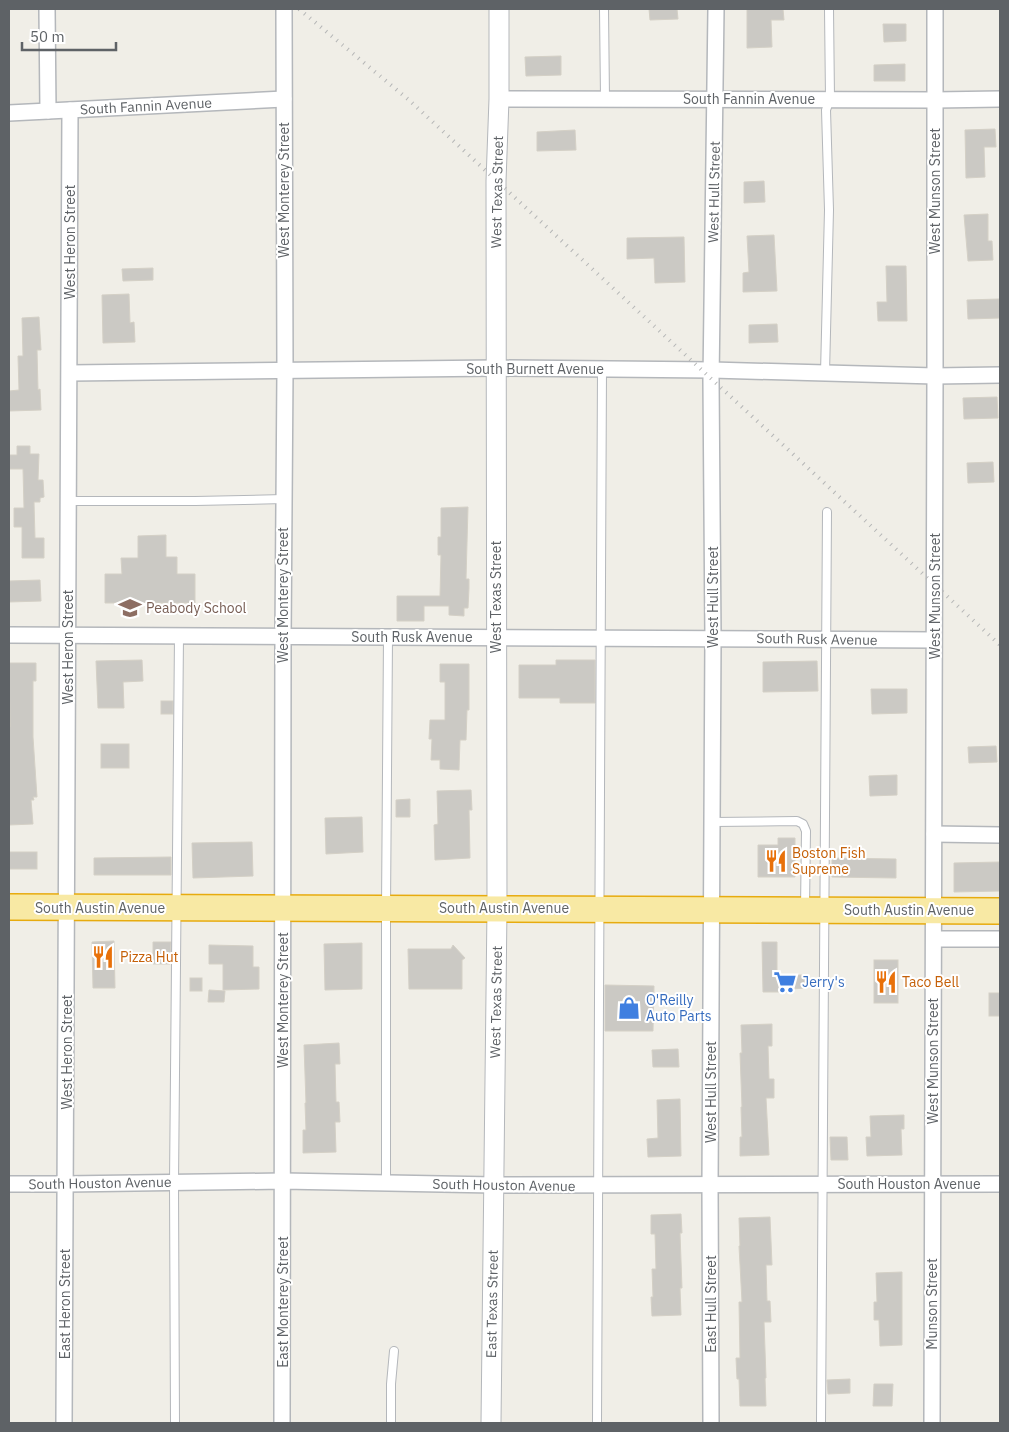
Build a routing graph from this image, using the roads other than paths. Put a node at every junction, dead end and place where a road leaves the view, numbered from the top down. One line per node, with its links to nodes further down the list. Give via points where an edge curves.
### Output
1 (46, 9): 16 (street)
2 (284, 9): 9 (street, West Monterey Street)
3 (499, 9): 10 (street, West Texas Street)
4 (604, 9): 11 (lane)
5 (716, 9): 12 (street, West Hull Street)
6 (829, 9): 13 (lane)
7 (935, 9): 14 (street, West Munson Street)
8 (1000, 98): 14 (street, South Fannin Avenue)
9 (284, 99): 15 (street, South Fannin Avenue); 21 (street, West Monterey Street)
10 (499, 99): 11 (street, South Fannin Avenue); 18 (street, West Texas Street)
11 (605, 99): 12 (street, South Fannin Avenue)
12 (716, 99): 13 (street, South Fannin Avenue); 20 (street, West Hull Street)
13 (830, 99): 14 (street, South Fannin Avenue); 23 (lane, via 826,110 829,210)
14 (935, 100): 24 (street, West Munson Street)
15 (70, 110): 16 (street, South Fannin Avenue); 22 (street, West Heron Street)
16 (48, 111): 17 (street, South Fannin Avenue)
17 (9, 113)
18 (496, 368): 19 (street, South Burnett Avenue); 21 (street, South Burnett Avenue); 34 (street, West Texas Street)
19 (602, 369): 20 (street, South Burnett Avenue); 35 (lane)
20 (712, 370): 23 (street, South Burnett Avenue); 36 (street, West Hull Street)
21 (285, 371): 22 (street, South Burnett Avenue); 26 (street, West Monterey Street)
22 (70, 373): 27 (street, West Heron Street)
23 (825, 373): 24 (street, South Burnett Avenue)
24 (935, 376): 25 (street, South Burnett Avenue); 38 (street, West Munson Street)
25 (1000, 376)
26 (284, 499): 27 (lane); 32 (street, West Monterey Street)
27 (69, 500): 30 (street, West Heron Street)
28 (826, 512): 37 (lane)
29 (9, 635): 30 (street, South Rusk Avenue)
30 (67, 636): 31 (street, South Rusk Avenue); 43 (street, West Heron Street)
31 (179, 636): 32 (street, South Rusk Avenue); 44 (lane)
32 (283, 637): 33 (street, South Rusk Avenue); 45 (street, West Monterey Street)
33 (388, 637): 34 (street, South Rusk Avenue); 46 (lane)
34 (496, 638): 35 (street, South Rusk Avenue); 47 (street, West Texas Street)
35 (601, 638): 36 (street, South Rusk Avenue); 48 (lane)
36 (713, 638): 37 (street, South Rusk Avenue); 39 (street, West Hull Street)
37 (826, 639): 38 (street, South Rusk Avenue); 50 (lane)
38 (934, 640): 40 (street, West Munson Street)
39 (712, 822): 49 (street, West Hull Street); 50 (lane, via 796,821 803,824)
40 (934, 834): 41 (street); 51 (street, West Munson Street)
41 (1000, 835)
42 (9, 907): 43 (highway, South Austin Avenue)
43 (67, 908): 44 (highway, South Austin Avenue); 59 (street, West Heron Street)
44 (177, 908): 45 (highway, South Austin Avenue); 56 (lane)
45 (283, 908): 46 (highway, South Austin Avenue); 55 (street, West Monterey Street)
46 (386, 908): 47 (highway, South Austin Avenue); 57 (lane)
47 (497, 908): 48 (highway, South Austin Avenue); 62 (street, West Texas Street)
48 (599, 909): 49 (highway, South Austin Avenue); 64 (lane)
49 (712, 909): 50 (highway, South Austin Avenue); 65 (street, West Hull Street)
50 (814, 910): 51 (highway, South Austin Avenue); 63 (lane)
51 (934, 910): 52 (highway, South Austin Avenue); 53 (street, West Munson Street)
52 (1000, 911)
53 (934, 939): 54 (street); 60 (street, West Munson Street)
54 (1000, 939)
55 (283, 1181): 56 (street, South Houston Avenue); 57 (street, South Houston Avenue); 69 (street, East Monterey Street)
56 (174, 1182): 59 (street, South Houston Avenue); 68 (lane)
57 (386, 1183): 62 (street, South Houston Avenue)
58 (9, 1184): 59 (street, South Houston Avenue)
59 (66, 1184): 67 (street, East Heron Street)
60 (932, 1184): 61 (street, South Houston Avenue); 63 (street, South Houston Avenue); 75 (street, Munson Street)
61 (1000, 1184)
62 (494, 1185): 64 (street, South Houston Avenue); 71 (street, East Texas Street)
63 (822, 1185): 65 (street, South Houston Avenue); 74 (lane)
64 (598, 1186): 65 (street, South Houston Avenue); 72 (lane)
65 (710, 1186): 73 (street, East Hull Street)
66 (394, 1351): 70 (lane, via 390,1384)
67 (64, 1423)
68 (175, 1423)
69 (282, 1423)
70 (391, 1423)
71 (491, 1423)
72 (597, 1423)
73 (711, 1423)
74 (821, 1423)
75 (932, 1423)

